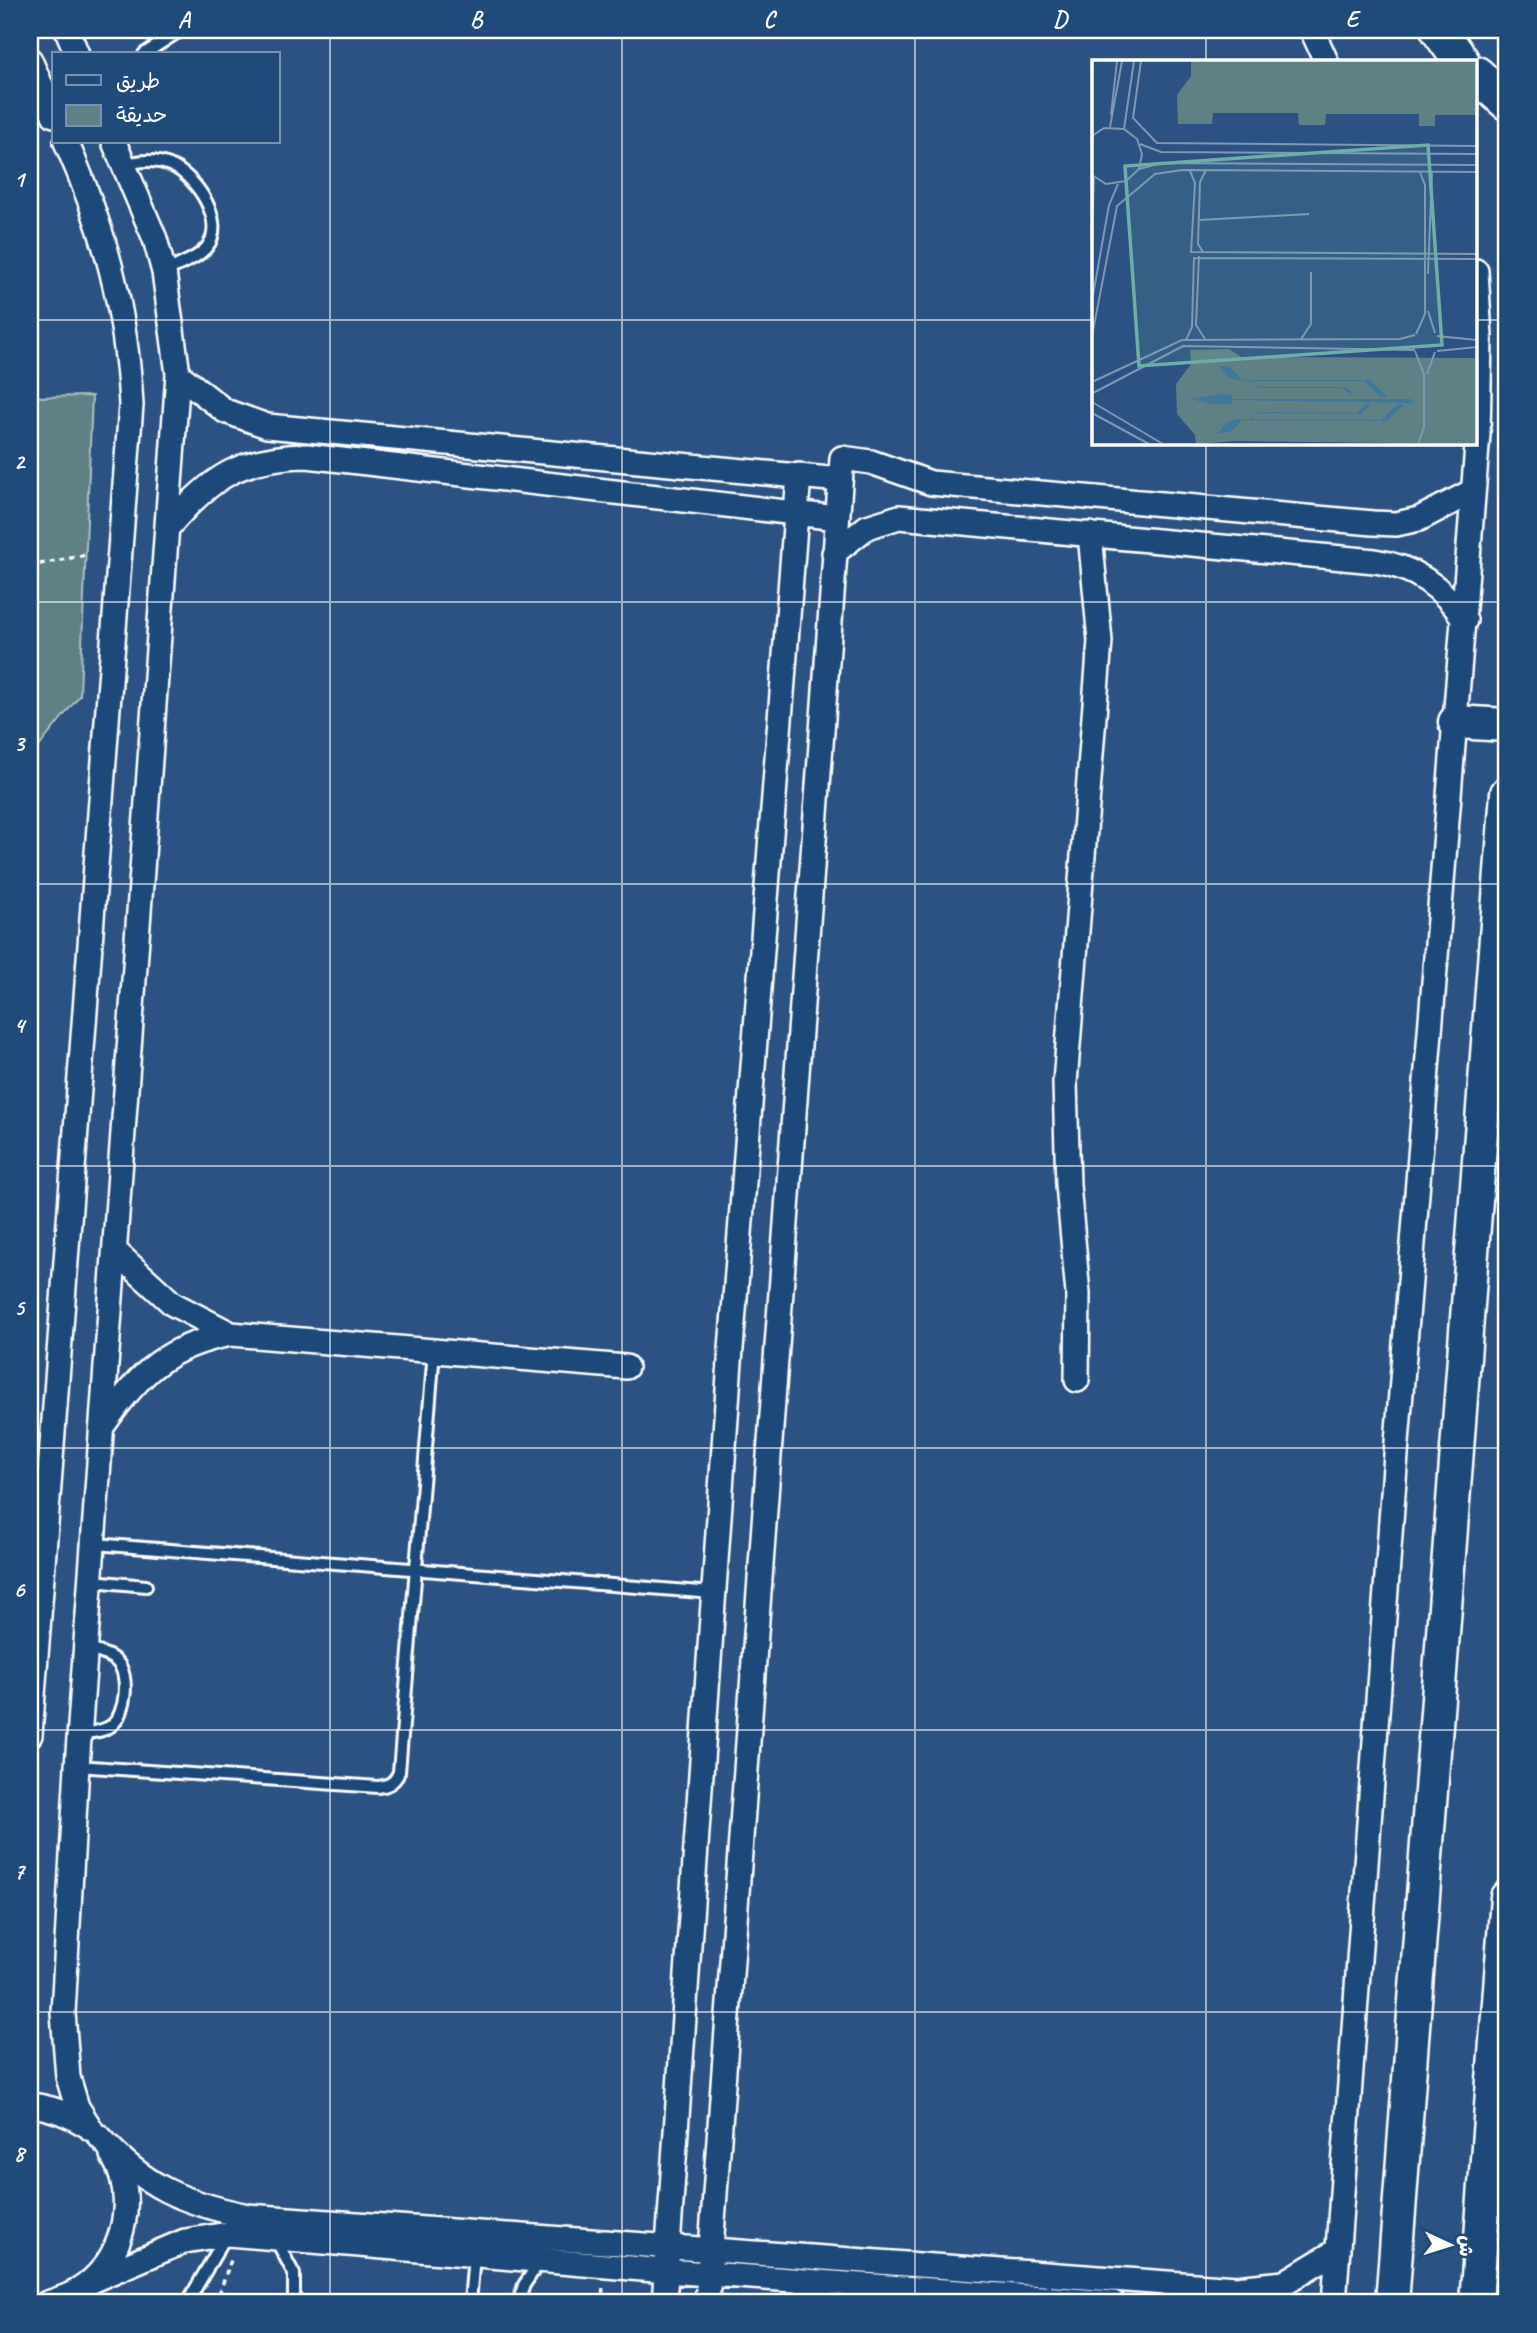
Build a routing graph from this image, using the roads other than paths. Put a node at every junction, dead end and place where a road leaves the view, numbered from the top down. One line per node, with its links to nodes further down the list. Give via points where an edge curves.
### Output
1 (66, 30): 5 (street)
2 (181, 30): 6 (lane)
3 (1311, 30): 8 (street)
4 (1439, 30): 9 (main road)
5 (76, 52)
6 (147, 52)
7 (30, 60): 12 (street)
8 (1326, 60)
9 (1460, 60)
10 (1478, 76): 11 (main road)
11 (1507, 102)
12 (52, 110)
13 (67, 144): 46 (street, via 118,290 128,347 131,405)
14 (115, 144): 15 (street)
15 (124, 164): 16 (street); 16 (lane, via 148,160 171,165 189,179 211,213 214,228 206,248)
16 (164, 272): 18 (street)
17 (1478, 328): 19 (street)
18 (178, 374): 22 (street, via 225,411 278,428); 26 (street)
19 (1478, 416)
20 (1476, 444): 23 (street)
21 (841, 469): 22 (street); 23 (street, via 871,462 931,483 1396,524 1419,519); 25 (street)
22 (799, 475): 24 (street)
23 (1473, 491): 29 (street)
24 (796, 514): 25 (street); 26 (street, via 285,456 218,478 198,492); 43 (street)
25 (837, 518): 28 (street)
26 (169, 526): 33 (street)
27 (1090, 534): 28 (street, via 899,517 867,527); 29 (street, via 1391,564 1433,584); 37 (street, via 1100,641 1065,1083 1078,1294)
28 (834, 553): 54 (street)
29 (1465, 620): 30 (street)
30 (1455, 722): 31 (main road); 55 (street)
31 (1507, 725)
32 (1507, 793): 70 (main road)
33 (115, 1251): 34 (street, via 173,1304); 38 (street)
34 (231, 1334): 35 (street); 38 (street, via 186,1346 159,1361 135,1381)
35 (434, 1351): 36 (street); 40 (lane)
36 (626, 1367)
37 (1077, 1380)
38 (102, 1427): 39 (street)
39 (94, 1544): 40 (lane); 41 (street)
40 (416, 1570): 43 (lane); 47 (lane, via 400,1772 391,1784 378,1787)
41 (92, 1581): 42 (lane); 44 (street)
42 (146, 1586)
43 (713, 1593): 53 (street)
44 (87, 1648): 45 (street); 45 (lane, via 115,1660 123,1669 124,1681 116,1722)
45 (80, 1734): 47 (street)
46 (30, 1735)
47 (77, 1766): 50 (street, via 64,2045 76,2107)
48 (1507, 1897): 71 (main road)
49 (30, 2105): 50 (street, via 70,2115)
50 (95, 2133): 53 (street, via 125,2165 153,2184 183,2199 237,2214); 60 (street, via 117,2164 125,2194 113,2256)
51 (232, 2235): 52 (street); 60 (street, via 185,2241); 62 (lane)
52 (275, 2238): 56 (street); 63 (lane, via 294,2274)
53 (668, 2247): 54 (street); 58 (street)
54 (711, 2250): 55 (street, via 1236,2288 1284,2283); 59 (street)
55 (1338, 2250): 69 (street)
56 (474, 2255): 57 (street); 64 (lane)
57 (540, 2260): 58 (street); 65 (lane)
58 (666, 2271): 59 (street); 66 (street)
59 (709, 2274): 67 (street); 68 (street)
60 (93, 2280): 61 (street)
61 (60, 2301)
62 (187, 2303)
63 (294, 2303)
64 (470, 2303)
65 (518, 2303)
66 (664, 2303)
67 (707, 2303)
68 (1113, 2303)
69 (1334, 2303)
70 (1392, 2303)
71 (1476, 2303)

